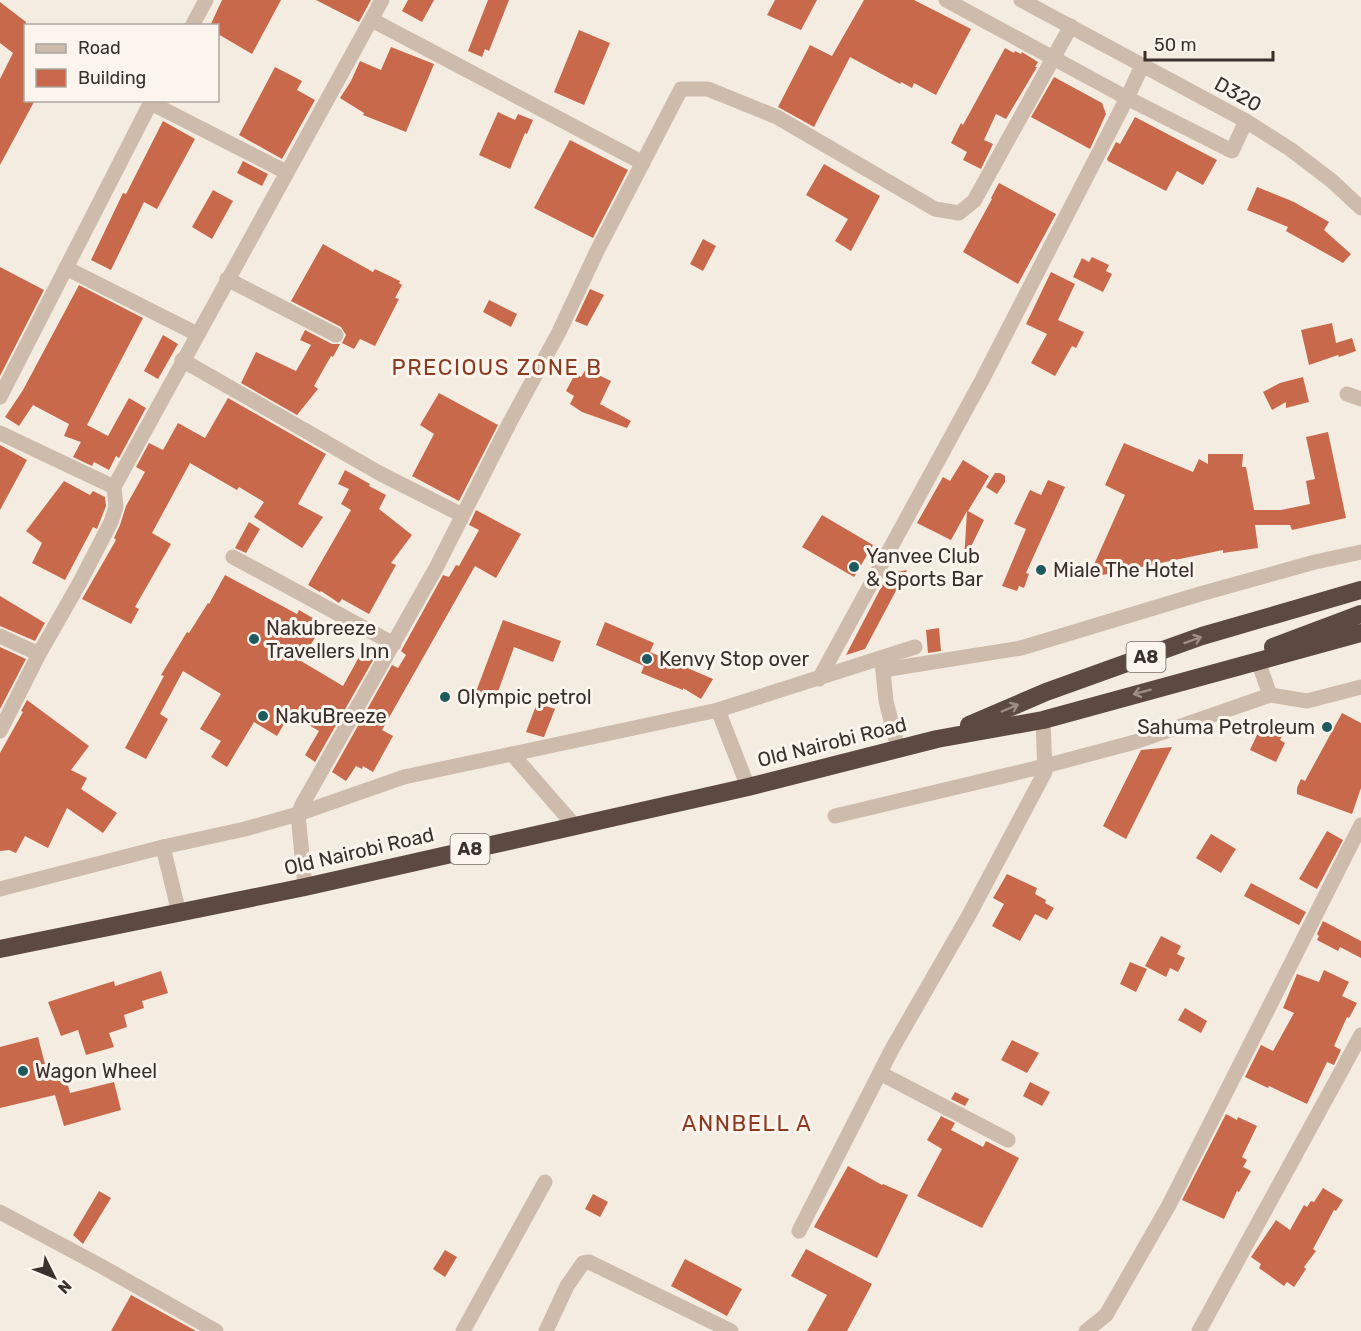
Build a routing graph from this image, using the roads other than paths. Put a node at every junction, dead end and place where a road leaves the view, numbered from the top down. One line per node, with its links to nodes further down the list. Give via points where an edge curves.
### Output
1 (206, 0): 6 (street)
2 (382, 0): 5 (street)
3 (946, 0): 8 (street)
4 (1021, 0): 7 (street, D320 / D320)
5 (372, 20): 13 (street); 14 (street)
6 (193, 24)
7 (1071, 26): 8 (street); 9 (street, D320 / D320)
8 (1053, 58): 10 (street); 13 (street, via 974,201 959,213 935,209 777,117 708,89 681,89)
9 (1142, 66): 10 (street); 12 (street, D320 / D320)
10 (1128, 98): 12 (street, via 1233,151); 37 (street, via 982,380)
11 (152, 102): 14 (street); 16 (street)
12 (1246, 121): 15 (street, D320 / D320, via 1290,149)
13 (643, 163): 24 (street)
14 (286, 172): 17 (street)
15 (1361, 207)
16 (66, 268): 18 (street); 21 (street)
17 (227, 279): 18 (street); 19 (street)
18 (197, 334): 20 (street)
19 (336, 335)
20 (182, 360): 23 (street); 24 (street, via 381,474)
21 (0, 397)
22 (0, 433): 23 (street)
23 (114, 487): 33 (street, via 116,507 111,522)
24 (462, 515): 31 (street)
25 (1361, 552): 35 (street, via 1200,594 1021,648)
26 (233, 557): 31 (street)
27 (1361, 590): 43 (highway, Old Nairobi Road / A8, one-way to 27, via 1046,692 1202,636)
28 (1361, 614): 36 (highway)
29 (1361, 633): 34 (highway, Old Nairobi Road / A8)
30 (0, 636): 33 (street)
31 (394, 644): 48 (street)
32 (915, 647): 35 (street)
33 (39, 654): 42 (street)
34 (1258, 661): 36 (highway, Old Nairobi Road / A8); 39 (street)
35 (883, 664): 37 (street); 44 (street, via 886,701)
36 (1207, 674): 41 (highway, Old Nairobi Road / A8, one-way to 41)
37 (819, 679): 40 (street)
38 (1361, 687): 39 (street, via 1307,701)
39 (1270, 695): 46 (street, via 1135,742)
40 (718, 710): 45 (street); 47 (street)
41 (1042, 720): 43 (highway, Old Nairobi Road / A8); 46 (street)
42 (0, 731)
43 (937, 739): 44 (highway, Old Nairobi Road / A8)
44 (898, 748): 47 (highway, Old Nairobi Road / A8)
45 (512, 754): 48 (street, via 404,777); 50 (street)
46 (1045, 766): 49 (street); 58 (street, via 980,894)
47 (748, 787): 50 (highway, Old Nairobi Road / A8)
48 (298, 814): 52 (street); 53 (street)
49 (834, 816)
50 (574, 825): 53 (highway, Old Nairobi Road / A8)
51 (1361, 825): 68 (street, via 1169,1205 1106,1315)
52 (163, 847): 54 (street); 55 (street)
53 (305, 886): 55 (highway, Old Nairobi Road / A8)
54 (0, 889)
55 (179, 913): 56 (highway, Old Nairobi Road / A8)
56 (0, 949)
57 (1361, 1035): 69 (street)
58 (880, 1073): 59 (street); 62 (street)
59 (1008, 1140)
60 (545, 1182): 65 (street)
61 (0, 1212): 63 (street, via 101,1266)
62 (799, 1231)
63 (199, 1327): 64 (street)
64 (216, 1331)
65 (463, 1331)
66 (546, 1331): 67 (street, via 567,1286 584,1263 589,1262)
67 (731, 1331)
68 (1086, 1331)
69 (1198, 1331)

